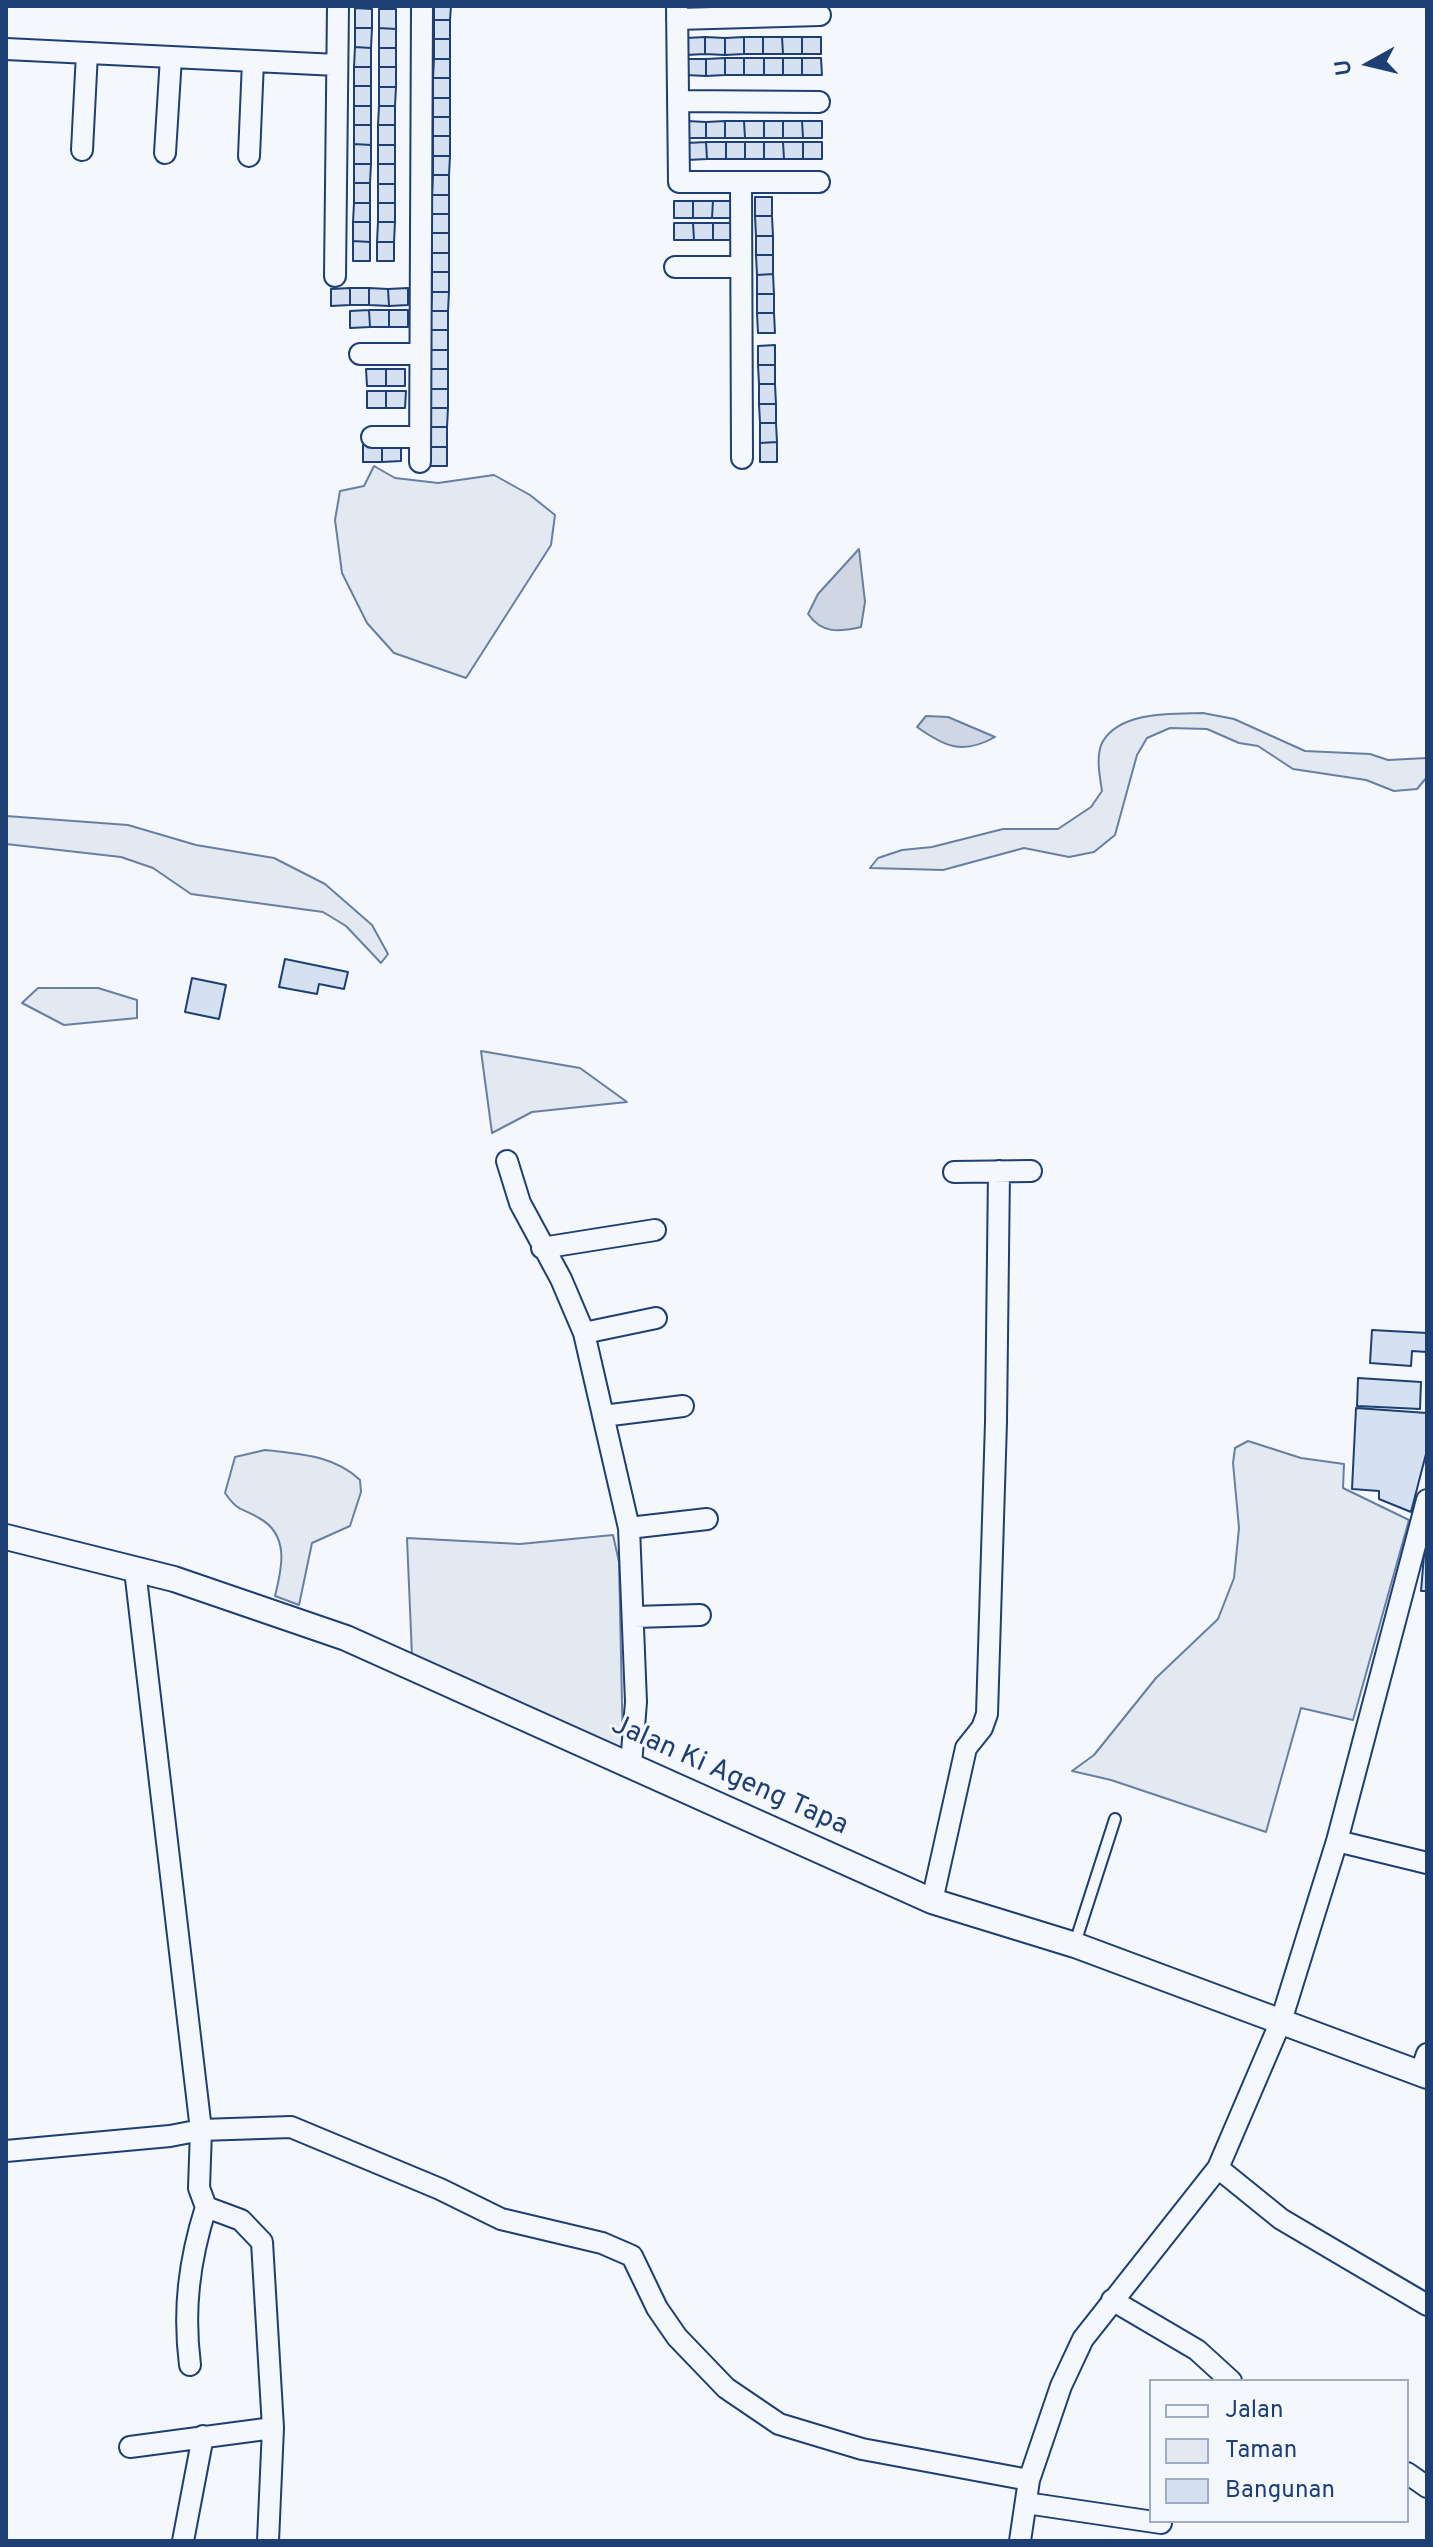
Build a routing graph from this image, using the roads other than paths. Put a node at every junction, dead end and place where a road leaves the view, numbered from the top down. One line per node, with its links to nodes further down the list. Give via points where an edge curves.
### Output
1 (338, 6): 9 (street)
2 (422, 6): 21 (street)
3 (677, 13): 4 (street); 10 (street)
4 (820, 15)
5 (6, 49): 6 (street)
6 (87, 53): 7 (street); 12 (street)
7 (171, 57): 8 (street); 13 (street)
8 (253, 61): 9 (street); 14 (street)
9 (337, 65): 19 (street)
10 (678, 101): 11 (street); 15 (street, via 679,182)
11 (819, 102)
12 (82, 150)
13 (165, 153)
14 (249, 156)
15 (741, 182): 16 (street); 18 (street)
16 (819, 182)
17 (675, 267): 18 (street)
18 (741, 267): 24 (street)
19 (335, 276)
20 (360, 354): 21 (street)
21 (420, 354): 23 (street)
22 (372, 437): 23 (street)
23 (420, 437): 25 (street)
24 (742, 458)
25 (420, 462)
26 (507, 1161): 31 (street)
27 (999, 1171): 28 (street); 29 (street); 47 (street, via 987,1714 966,1748)
28 (1031, 1171)
29 (954, 1172)
30 (655, 1230): 31 (street)
31 (542, 1248): 33 (street)
32 (656, 1318): 33 (street)
33 (584, 1333): 35 (street)
34 (683, 1406): 35 (street)
35 (603, 1416): 38 (street)
36 (1427, 1500): 45 (street)
37 (707, 1519): 38 (street)
38 (629, 1528): 42 (street)
39 (6, 1537): 40 (street, Jalan Ki Ageng Tapa)
40 (135, 1570): 43 (street, Jalan Ki Ageng Tapa, via 346,1638); 51 (street)
41 (700, 1615): 42 (street)
42 (635, 1617): 43 (street)
43 (631, 1765): 47 (street, Jalan Ki Ageng Tapa)
44 (1115, 1819): 48 (lane)
45 (1337, 1841): 46 (street); 49 (street)
46 (1427, 1863)
47 (932, 1901): 48 (street, Jalan Ki Ageng Tapa)
48 (1075, 1945): 49 (street, Jalan Ki Ageng Tapa)
49 (1281, 2021): 50 (street, Jalan Ki Ageng Tapa); 53 (street)
50 (1425, 2068)
51 (201, 2130): 52 (street); 54 (street, via 199,2188); 63 (street, via 291,2127 501,2219 619,2248 632,2256 677,2337 726,2388 779,2424 862,2449)
52 (6, 2151)
53 (1218, 2168): 55 (street); 56 (street, via 1281,2219)
54 (206, 2207): 57 (street, via 187,2294); 59 (street, via 241,2220 262,2242)
55 (1112, 2300): 58 (street, via 1197,2350); 63 (street, via 1083,2339 1061,2386)
56 (1427, 2305)
57 (190, 2365)
58 (1229, 2379)
59 (273, 2428): 60 (street); 68 (street)
60 (203, 2436): 61 (street); 67 (street)
61 (130, 2447)
62 (1409, 2474): 64 (street)
63 (1029, 2480): 65 (street)
64 (1427, 2487)
65 (1026, 2503): 66 (street); 69 (street)
66 (1149, 2521)
67 (183, 2541)
68 (268, 2541)
69 (1020, 2541)

